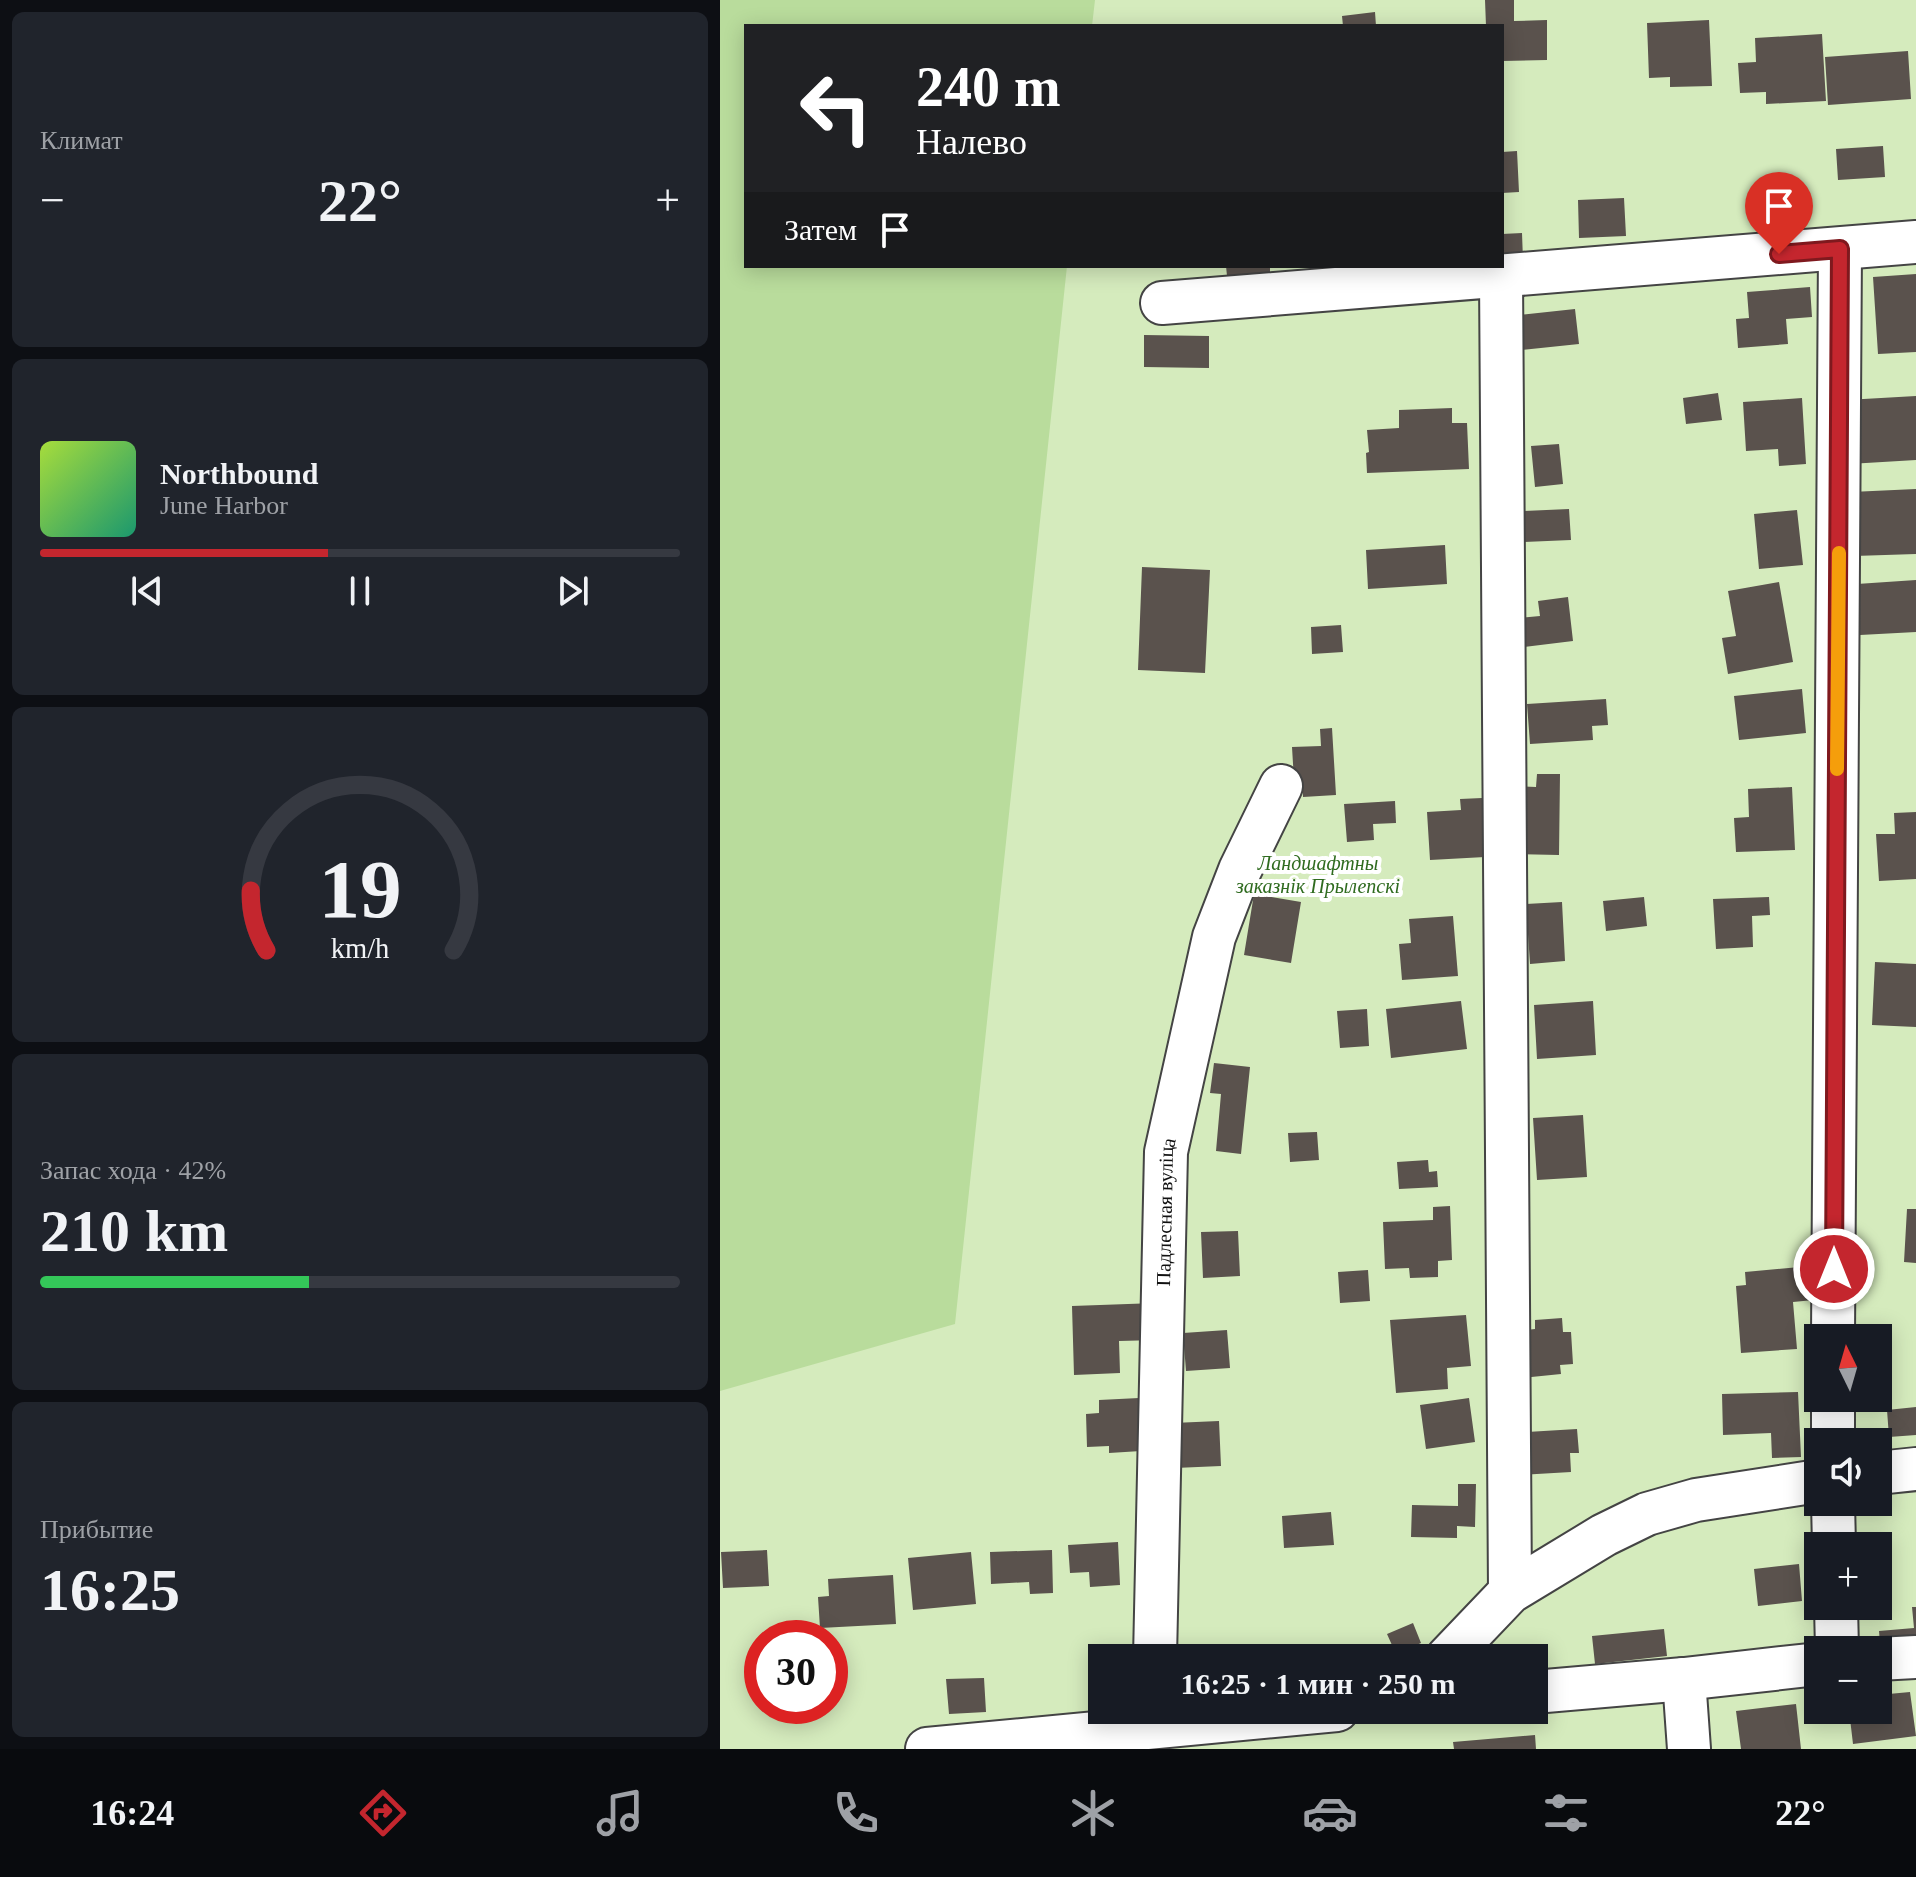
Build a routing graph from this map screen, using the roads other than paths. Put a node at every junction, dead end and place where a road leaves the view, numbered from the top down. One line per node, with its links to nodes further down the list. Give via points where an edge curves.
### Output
1 (1916, 242): 2 (street)
2 (1840, 249): 3 (street); 6 (street)
3 (1501, 276): 4 (street); 10 (street)
4 (1162, 303)
5 (1281, 786): 11 (street, Падлесная вуліца, via 1214,937 1166,1152)
6 (1833, 1324)
7 (1916, 1469): 8 (street)
8 (1892, 1472)
9 (1804, 1483): 10 (street, via 1696,1500 1647,1514)
10 (1510, 1592): 12 (street)
11 (1155, 1644)
12 (1460, 1644)
13 (1916, 1657): 14 (street)
14 (1892, 1658)
15 (1804, 1666): 16 (street)
16 (1684, 1679): 17 (street); 20 (street)
17 (1548, 1691)
18 (1116, 1724): 19 (street)
19 (927, 1749)
20 (1689, 1749)

